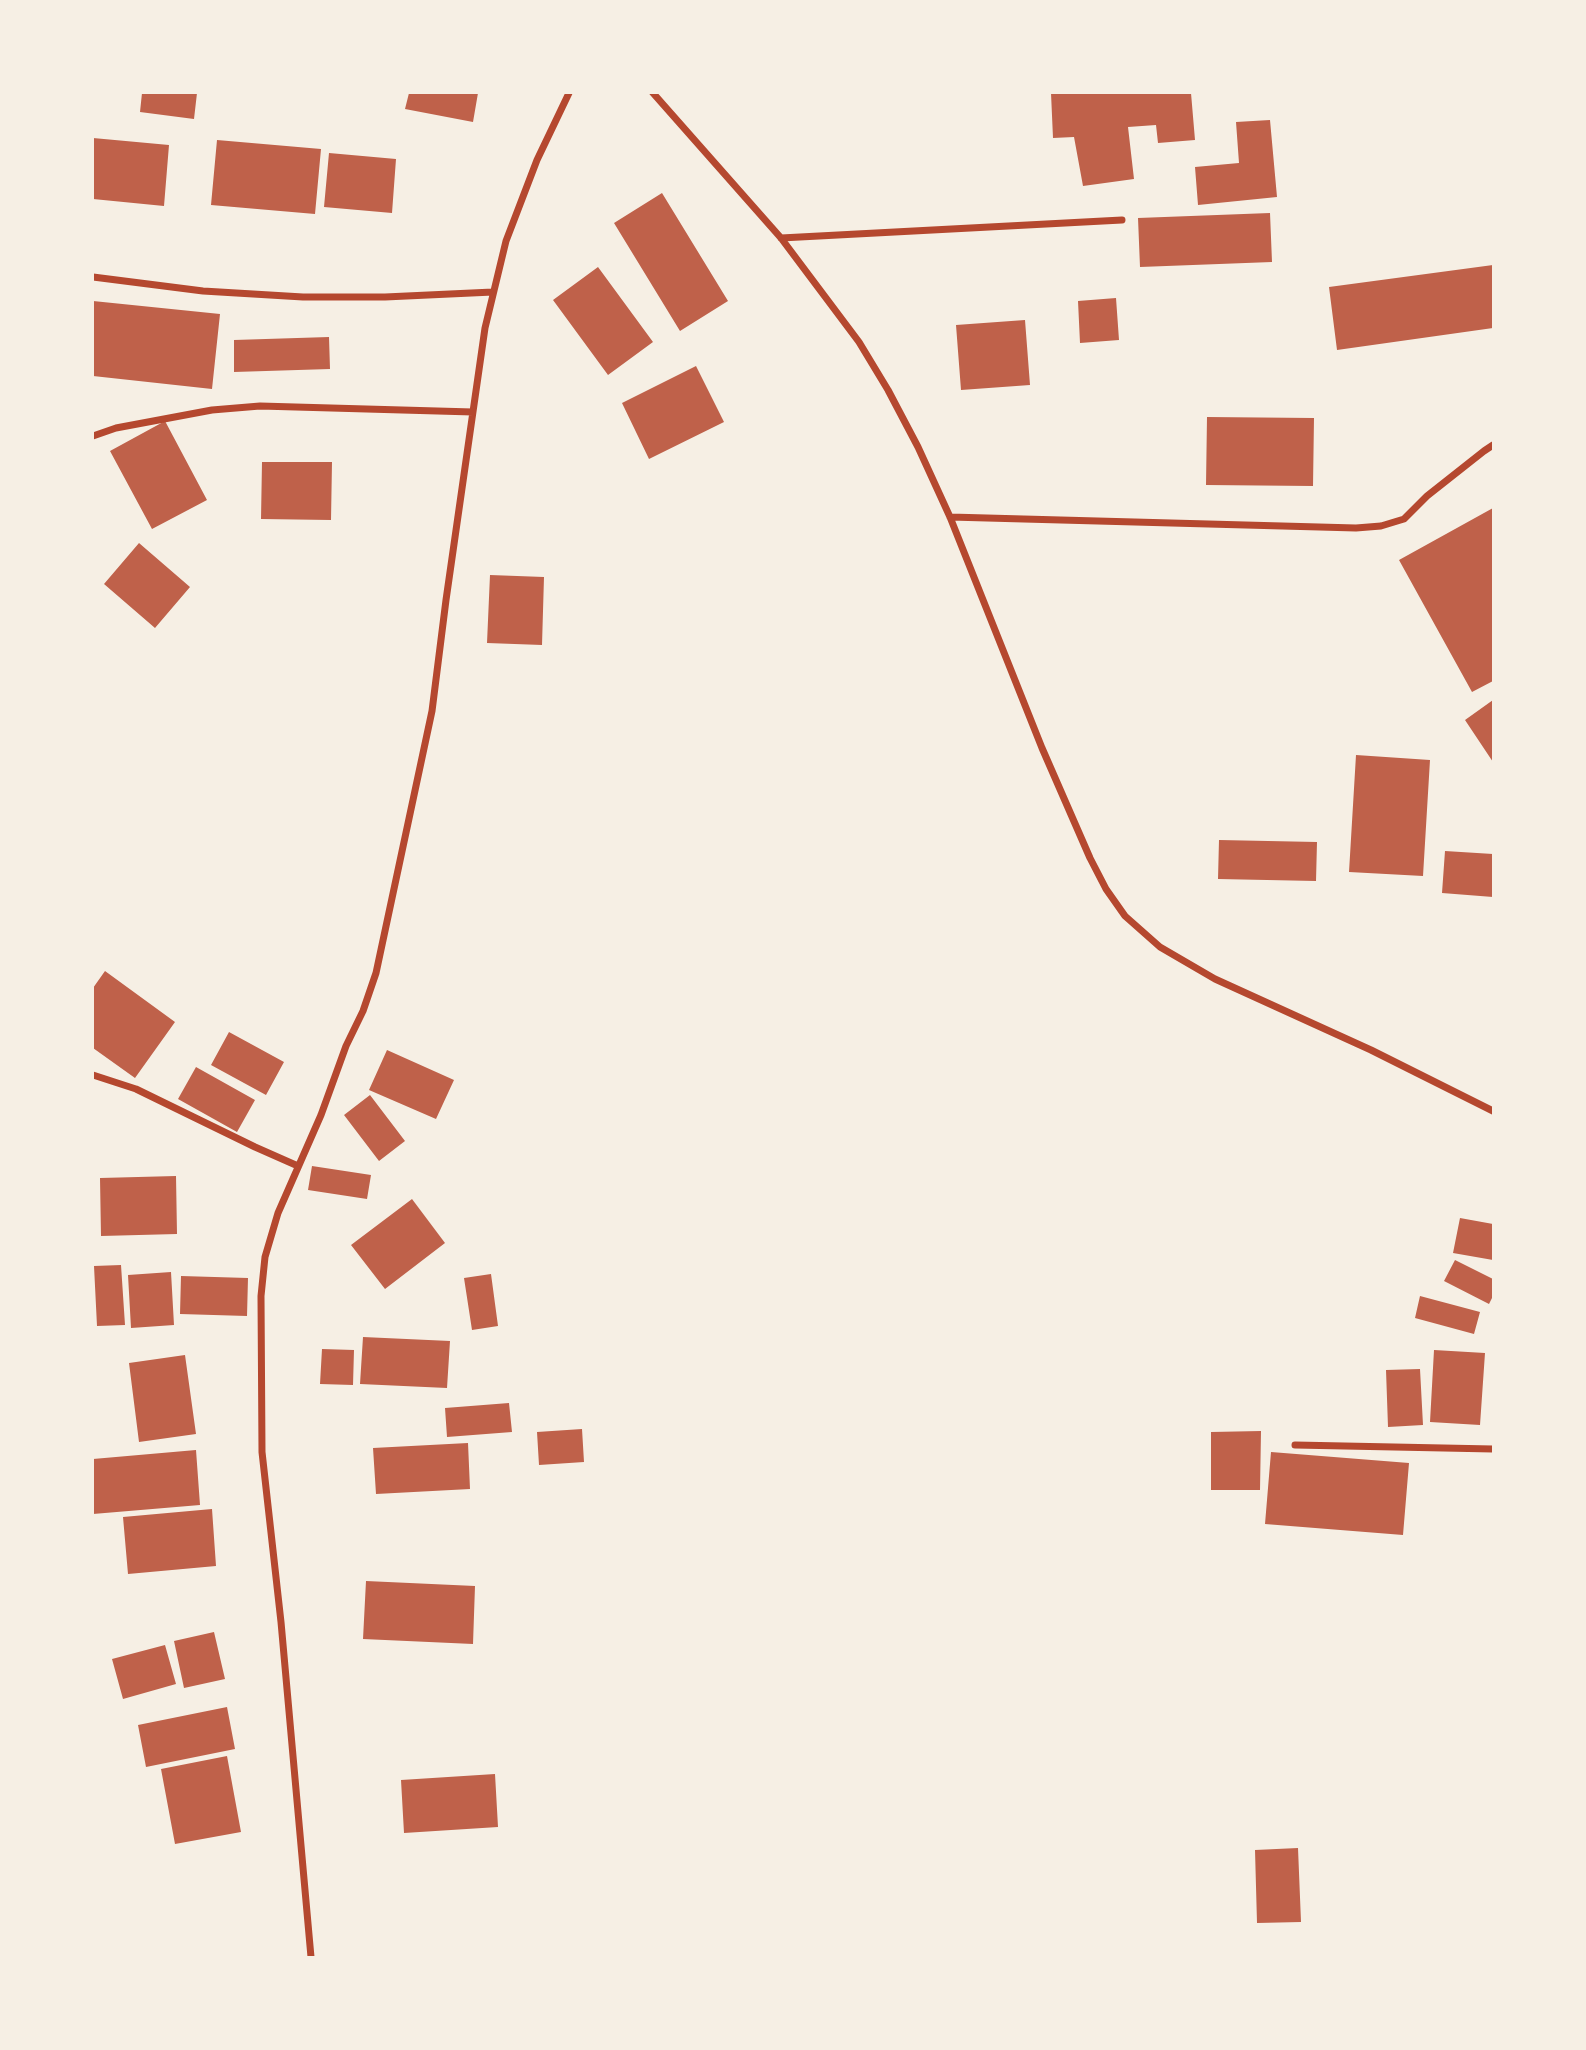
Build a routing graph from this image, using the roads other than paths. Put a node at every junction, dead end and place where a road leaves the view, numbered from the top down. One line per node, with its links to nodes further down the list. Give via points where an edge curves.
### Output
1 (569, 93): 6 (street, via 506,241)
2 (653, 93): 4 (street)
3 (1122, 220): 4 (street)
4 (781, 238): 10 (street, via 859,342 918,447)
5 (93, 277): 6 (street, via 203,291 303,297)
6 (493, 292): 7 (street)
7 (474, 412): 8 (street, via 260,406 160,419); 13 (street, via 432,710 388,923 363,1011)
8 (93, 436)
9 (1493, 445): 10 (street, via 1404,519 1381,526)
10 (950, 517): 12 (street, via 1042,748 1106,890 1125,916 1160,947 1215,979)
11 (93, 1075): 13 (street, via 136,1089)
12 (1493, 1111)
13 (298, 1166): 16 (street, via 265,1257 260,1374 262,1452)
14 (1295, 1445): 15 (street)
15 (1493, 1449)
16 (311, 1957)

